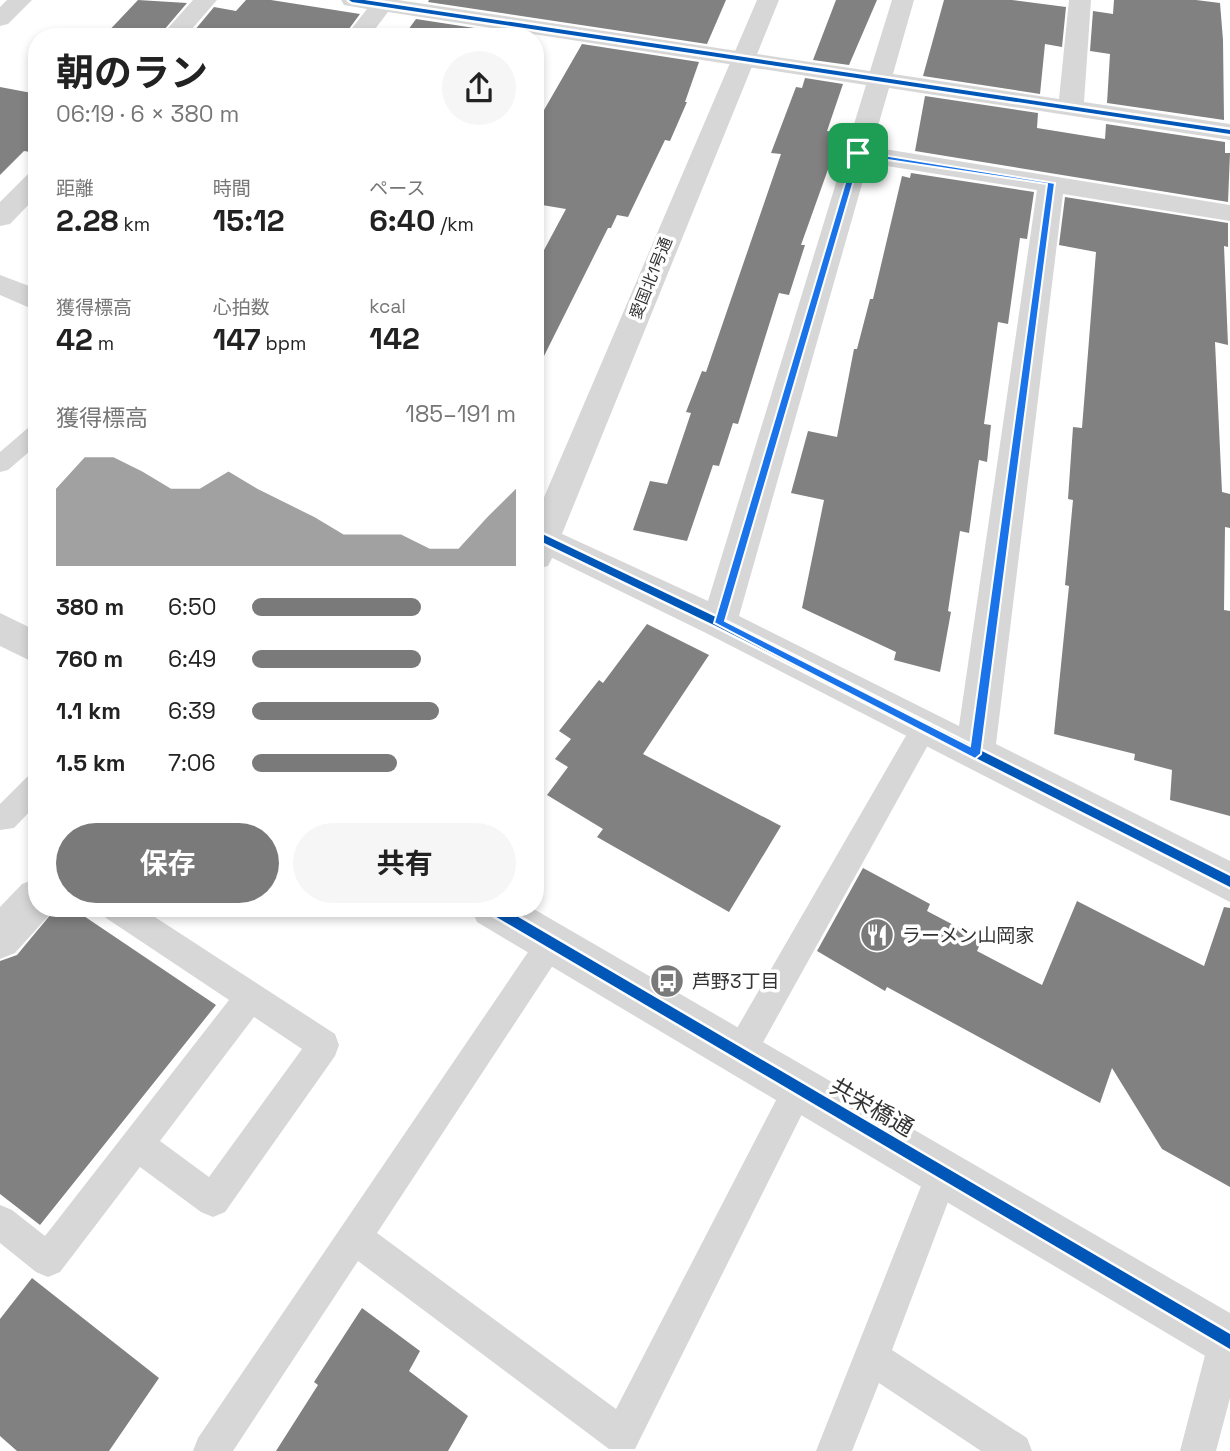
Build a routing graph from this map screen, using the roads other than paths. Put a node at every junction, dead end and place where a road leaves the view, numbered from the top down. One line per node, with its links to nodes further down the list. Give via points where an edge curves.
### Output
1 (21, 0): 8 (street)
2 (206, 0): 9 (street)
3 (352, 0): 7 (street)
4 (768, 0): 13 (street, 愛国北1号通)
5 (903, 0): 14 (street)
6 (1080, 0): 15 (street)
7 (384, 2): 10 (street); 11 (street)
8 (0, 19)
9 (180, 28)
10 (364, 28)
11 (536, 28)
12 (548, 30): 13 (street)
13 (743, 59): 14 (street); 26 (street, 愛国北1号通)
14 (880, 80): 15 (street); 17 (street)
15 (1071, 106): 16 (street)
16 (1230, 132)
17 (858, 153): 18 (street); 28 (street)
18 (1051, 183): 20 (street); 30 (street)
19 (28, 189): 21 (street)
20 (1230, 213)
21 (0, 219)
22 (0, 284): 23 (street)
23 (28, 297)
24 (28, 441): 25 (lane)
25 (0, 464)
26 (544, 529)
27 (544, 546): 28 (street)
28 (719, 623): 29 (street)
29 (924, 728): 30 (street); 40 (lane)
30 (975, 754): 33 (street)
31 (28, 794): 32 (lane, via 4,819)
32 (0, 817)
33 (1230, 882)
34 (28, 908): 37 (street)
35 (130, 917): 39 (lane)
36 (507, 917): 38 (street, 共栄橋通)
37 (0, 938)
38 (551, 943): 40 (street, 共栄橋通); 45 (lane)
39 (251, 997): 42 (lane); 42 (lane, via 324,1045 213,1200)
40 (740, 1053): 41 (street, 共栄橋通)
41 (799, 1088): 43 (street, 共栄橋通); 45 (lane, via 622,1436)
42 (137, 1144): 44 (lane, via 48,1260)
43 (943, 1173): 46 (street, 共栄橋通); 47 (lane)
44 (0, 1222)
45 (354, 1237): 48 (lane)
46 (1228, 1341): 51 (lane)
47 (871, 1357): 49 (lane); 50 (lane)
48 (211, 1451)
49 (834, 1451)
50 (1014, 1451)
51 (1198, 1451)

